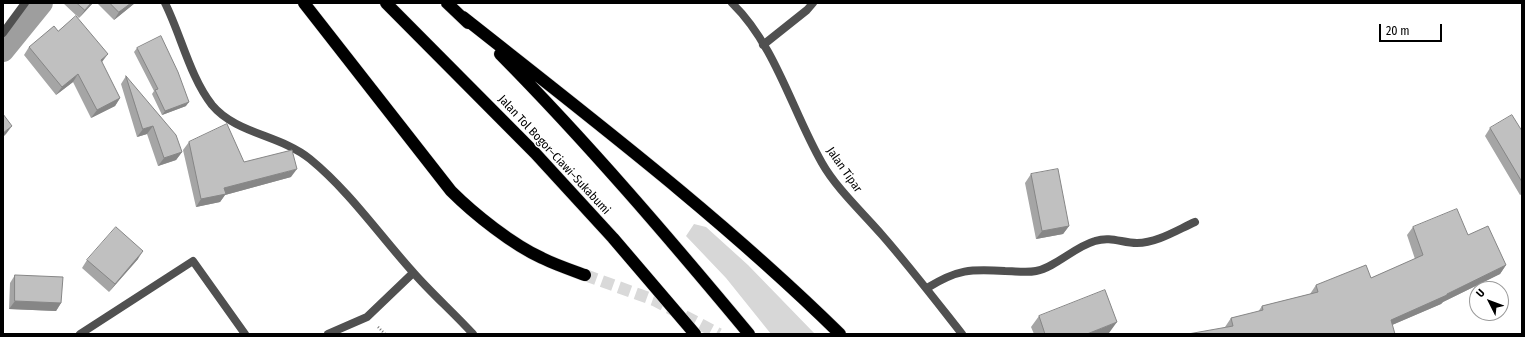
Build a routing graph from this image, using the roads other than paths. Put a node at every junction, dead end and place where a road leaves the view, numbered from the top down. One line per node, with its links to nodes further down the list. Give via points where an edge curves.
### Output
1 (25, 3): 9 (street)
2 (165, 3): 12 (street, via 197,79 213,106 236,123 308,157 350,197)
3 (304, 3): 13 (highway, via 451,191 465,205 541,258)
4 (386, 3): 19 (highway, Jalan Tol Bogor–Ciawi–Sukabumi, via 535,153 613,238)
5 (447, 3): 8 (highway)
6 (732, 3): 10 (street, Jalan Tipar, via 747,19)
7 (813, 3): 10 (street)
8 (463, 17): 20 (highway, via 601,162 670,239); 21 (highway, via 707,214)
9 (3, 33)
10 (763, 45): 14 (street, Jalan Tipar, via 823,164 851,201)
11 (1195, 222): 14 (street, via 1147,242 1106,238 1096,240 1036,271 962,271 947,276)
12 (413, 272): 17 (street, via 367,317); 18 (street)
13 (585, 275)
14 (927, 288): 22 (street, Jalan Tipar)
15 (80, 334): 16 (street, via 193,261)
16 (245, 334)
17 (328, 334)
18 (473, 334)
19 (695, 334)
20 (749, 334)
21 (840, 334)
22 (962, 334)

